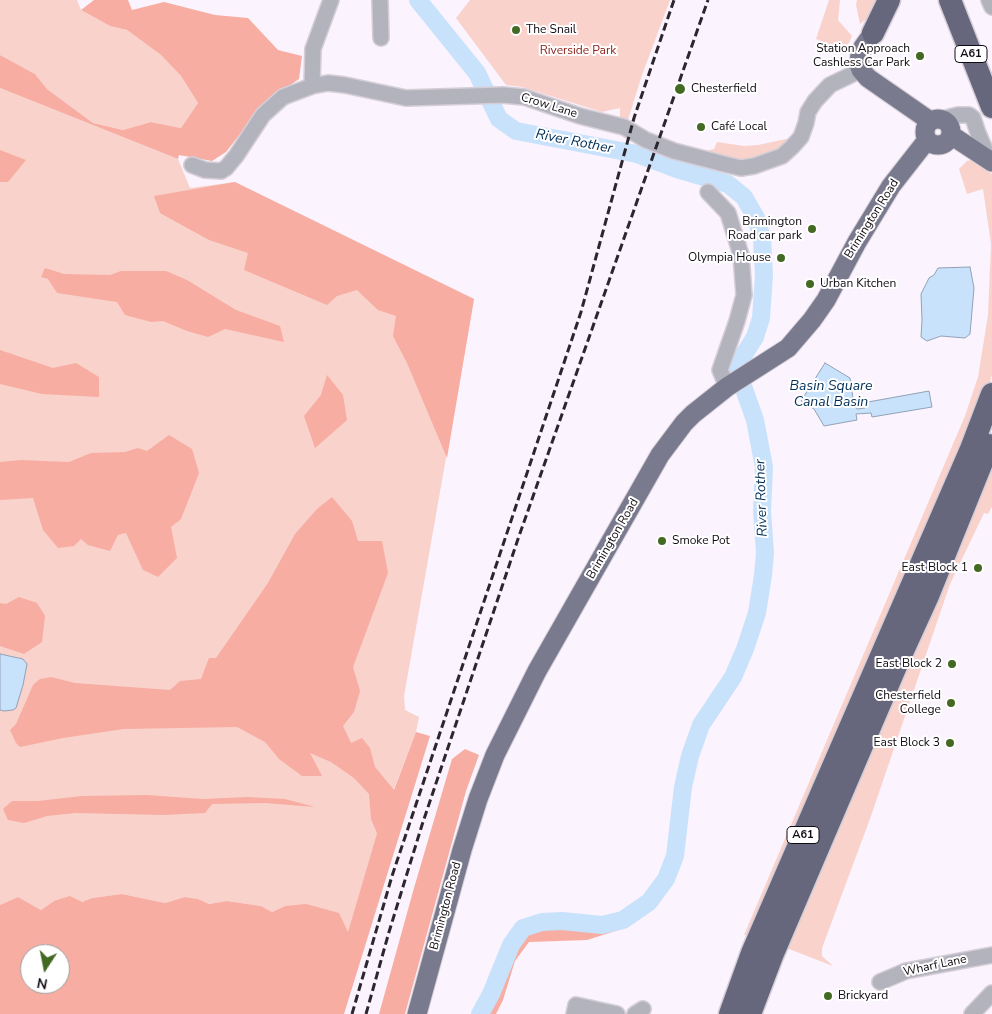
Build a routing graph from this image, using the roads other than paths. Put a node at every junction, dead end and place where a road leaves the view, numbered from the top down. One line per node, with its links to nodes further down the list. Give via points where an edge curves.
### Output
1 (331, 0): 12 (street, via 313,49)
2 (380, 0): 9 (street)
3 (889, 0): 8 (highway)
4 (950, 0): 13 (highway, A61)
5 (965, 0): 10 (highway, A61)
6 (989, 0): 7 (street)
7 (992, 6)
8 (873, 33): 11 (main road, via 860,55 859,64)
9 (381, 38)
10 (992, 67)
11 (865, 74): 12 (street, Crow Lane, via 830,85 808,112 801,137 782,156 741,168 674,151 646,140 624,126 580,116 524,97 406,98 345,85); 14 (main road)
12 (312, 86): 16 (street, Crow Lane, via 283,97 263,115 226,168 221,171 205,170)
13 (992, 107)
14 (941, 125): 15 (main road); 15 (street, via 958,115 969,115); 18 (main road, Brimington Road, via 925,130 927,140 891,186 812,320 788,348)
15 (991, 162)
16 (192, 165)
17 (708, 192): 18 (street, via 728,213 741,255 744,295 720,370)
18 (727, 387): 25 (main road, Brimington Road, via 684,423 660,455 537,671 495,755 462,850)
19 (992, 394): 28 (highway, A61, via 752,953)
20 (992, 437): 29 (highway, A61)
21 (992, 955): 22 (street, Wharf Lane, via 906,971)
22 (880, 982)
23 (992, 993): 24 (street)
24 (977, 1012)
25 (417, 1014)
26 (574, 1014): 27 (street, via 576,1006)
27 (617, 1014)
28 (730, 1014)
29 (750, 1014)

